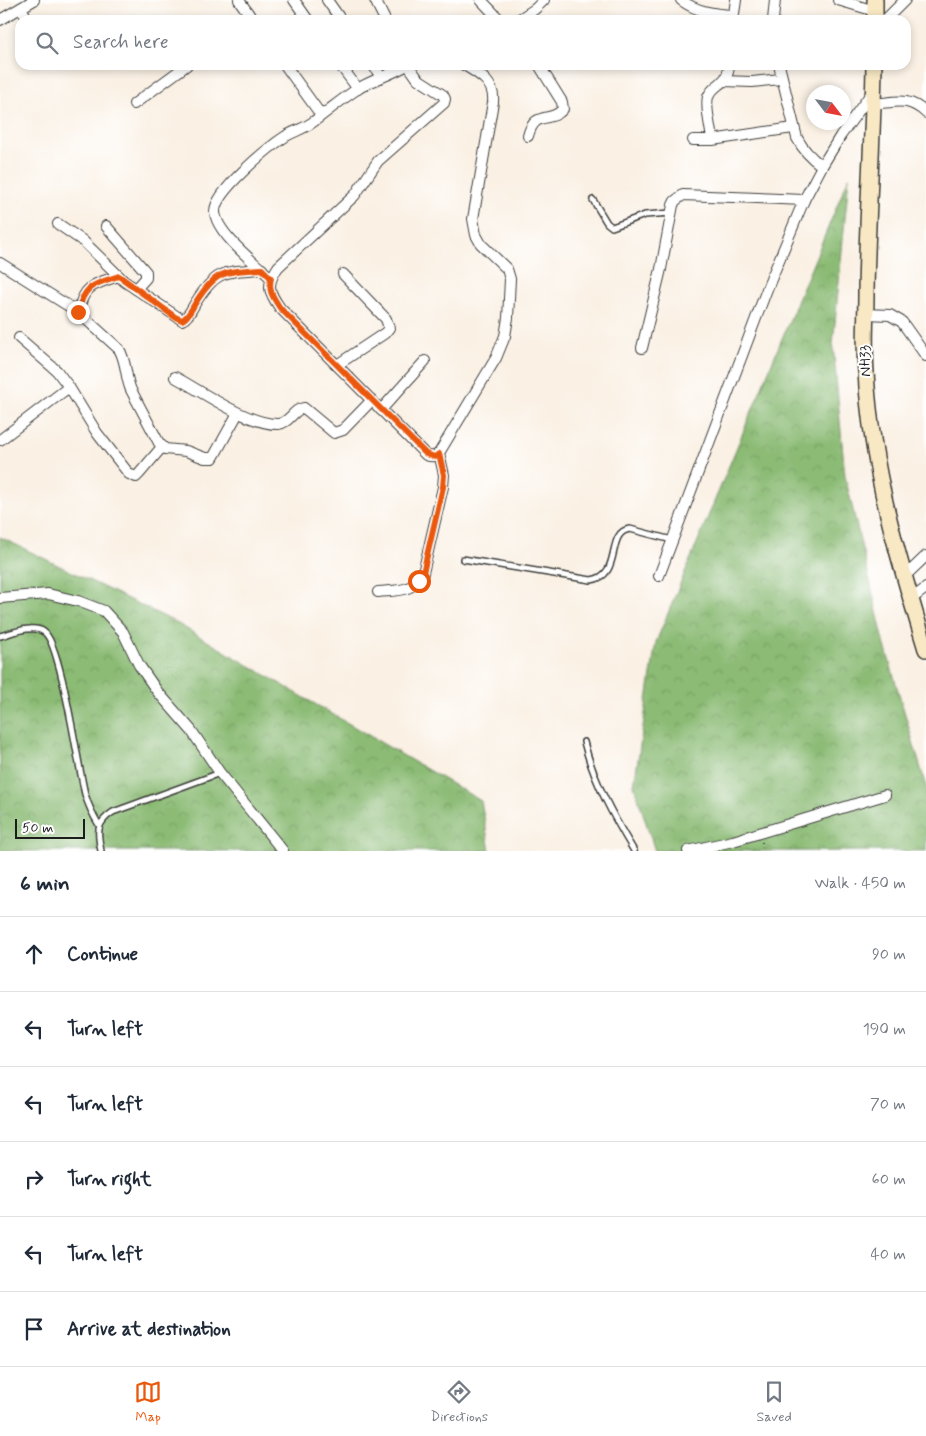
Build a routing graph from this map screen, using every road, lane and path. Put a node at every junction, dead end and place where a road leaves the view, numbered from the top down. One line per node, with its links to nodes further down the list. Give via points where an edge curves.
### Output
1 (34, 0): 13 (street)
2 (239, 0): 16 (street)
3 (294, 0): 17 (street)
4 (327, 0): 18 (street)
5 (375, 0): 19 (street)
6 (481, 0): 20 (street)
7 (544, 0): 21 (street)
8 (681, 0): 22 (street, via 693,8)
9 (736, 0): 23 (street)
10 (775, 0): 24 (street)
11 (838, 0): 14 (street)
12 (905, 0): 14 (street)
13 (21, 8): 15 (street); 25 (street)
14 (877, 13)
15 (25, 15)
16 (248, 15)
17 (304, 15)
18 (337, 15)
19 (382, 15)
20 (495, 15)
21 (526, 15)
22 (718, 15)
23 (734, 15)
24 (774, 15)
25 (0, 20)
26 (180, 70): 42 (street)
27 (289, 70): 44 (street)
28 (344, 70): 40 (street)
29 (376, 70): 37 (street)
30 (397, 70): 37 (street)
31 (412, 70): 59 (street, via 418,79 443,95 444,103 378,161 355,195 278,267)
32 (473, 70): 75 (street, via 493,90 493,102 473,229 481,244 507,269 510,279 508,318 496,358)
33 (542, 70): 46 (street, via 563,109 534,122)
34 (728, 70): 39 (street)
35 (780, 70): 38 (street)
36 (874, 70): 41 (main road, NH33)
37 (381, 77): 40 (street)
38 (781, 79): 39 (street); 45 (street)
39 (723, 81): 48 (street, via 708,96)
40 (358, 89): 44 (street)
41 (874, 97): 43 (street, via 914,103); 49 (street, via 841,135); 62 (main road, NH33)
42 (134, 104)
43 (926, 113)
44 (321, 115): 56 (street, via 285,137 248,167 216,203 218,223 225,234)
45 (793, 128): 48 (street); 49 (street, via 802,148)
46 (528, 136)
47 (693, 140): 48 (street)
48 (712, 140)
49 (822, 166): 51 (street)
50 (593, 200): 52 (lane, via 612,227 646,215)
51 (804, 200): 52 (street, via 683,195 675,200); 76 (street, via 767,289)
52 (671, 213): 64 (street)
53 (58, 224): 58 (street, via 83,241)
54 (106, 226): 60 (street, via 146,272 146,278)
55 (0, 263): 61 (street)
56 (262, 269): 59 (street); 60 (street, via 236,271 213,279 182,320)
57 (343, 274): 67 (street, via 386,319 389,328)
58 (119, 276): 60 (street); 61 (street, via 89,287 80,300)
59 (271, 278): 67 (street, via 271,295 280,308)
60 (136, 290)
61 (78, 312): 74 (street, via 119,349 131,390)
62 (866, 314): 65 (street, via 890,316 902,322); 80 (main road, NH33, via 865,371 873,445)
63 (19, 338): 69 (street, via 53,367)
64 (642, 348)
65 (926, 356)
66 (425, 361): 71 (street)
67 (337, 365): 70 (street)
68 (175, 377): 72 (street)
69 (70, 387): 73 (street); 74 (street, via 97,433 129,474 136,477 140,474)
70 (372, 400): 71 (street); 72 (street, via 338,432 330,430 304,408 281,424 259,421)
71 (381, 410): 75 (street, via 426,454 435,457)
72 (238, 413): 74 (street, via 212,458)
73 (0, 440)
74 (162, 447)
75 (439, 454): 82 (street, via 443,487 423,573 419,581 407,589)
76 (673, 540): 78 (lane, via 624,530 617,540 609,569 599,579 591,580); 79 (street)
77 (926, 556): 80 (street)
78 (463, 559)
79 (659, 576)
80 (903, 578): 84 (main road, NH33)
81 (926, 588): 84 (street)
82 (378, 592)
83 (0, 598): 88 (street, via 48,594 104,611 123,632 139,665 191,730)
84 (910, 600): 86 (main road, NH33)
85 (0, 636): 90 (lane, via 35,628 49,636 65,693 85,795)
86 (926, 650)
87 (584, 742): 93 (lane, via 600,792)
88 (220, 773): 90 (lane, via 113,812); 92 (street)
89 (885, 795): 94 (street)
90 (99, 825): 91 (lane)
91 (100, 851)
92 (283, 851)
93 (634, 851)
94 (688, 851)

